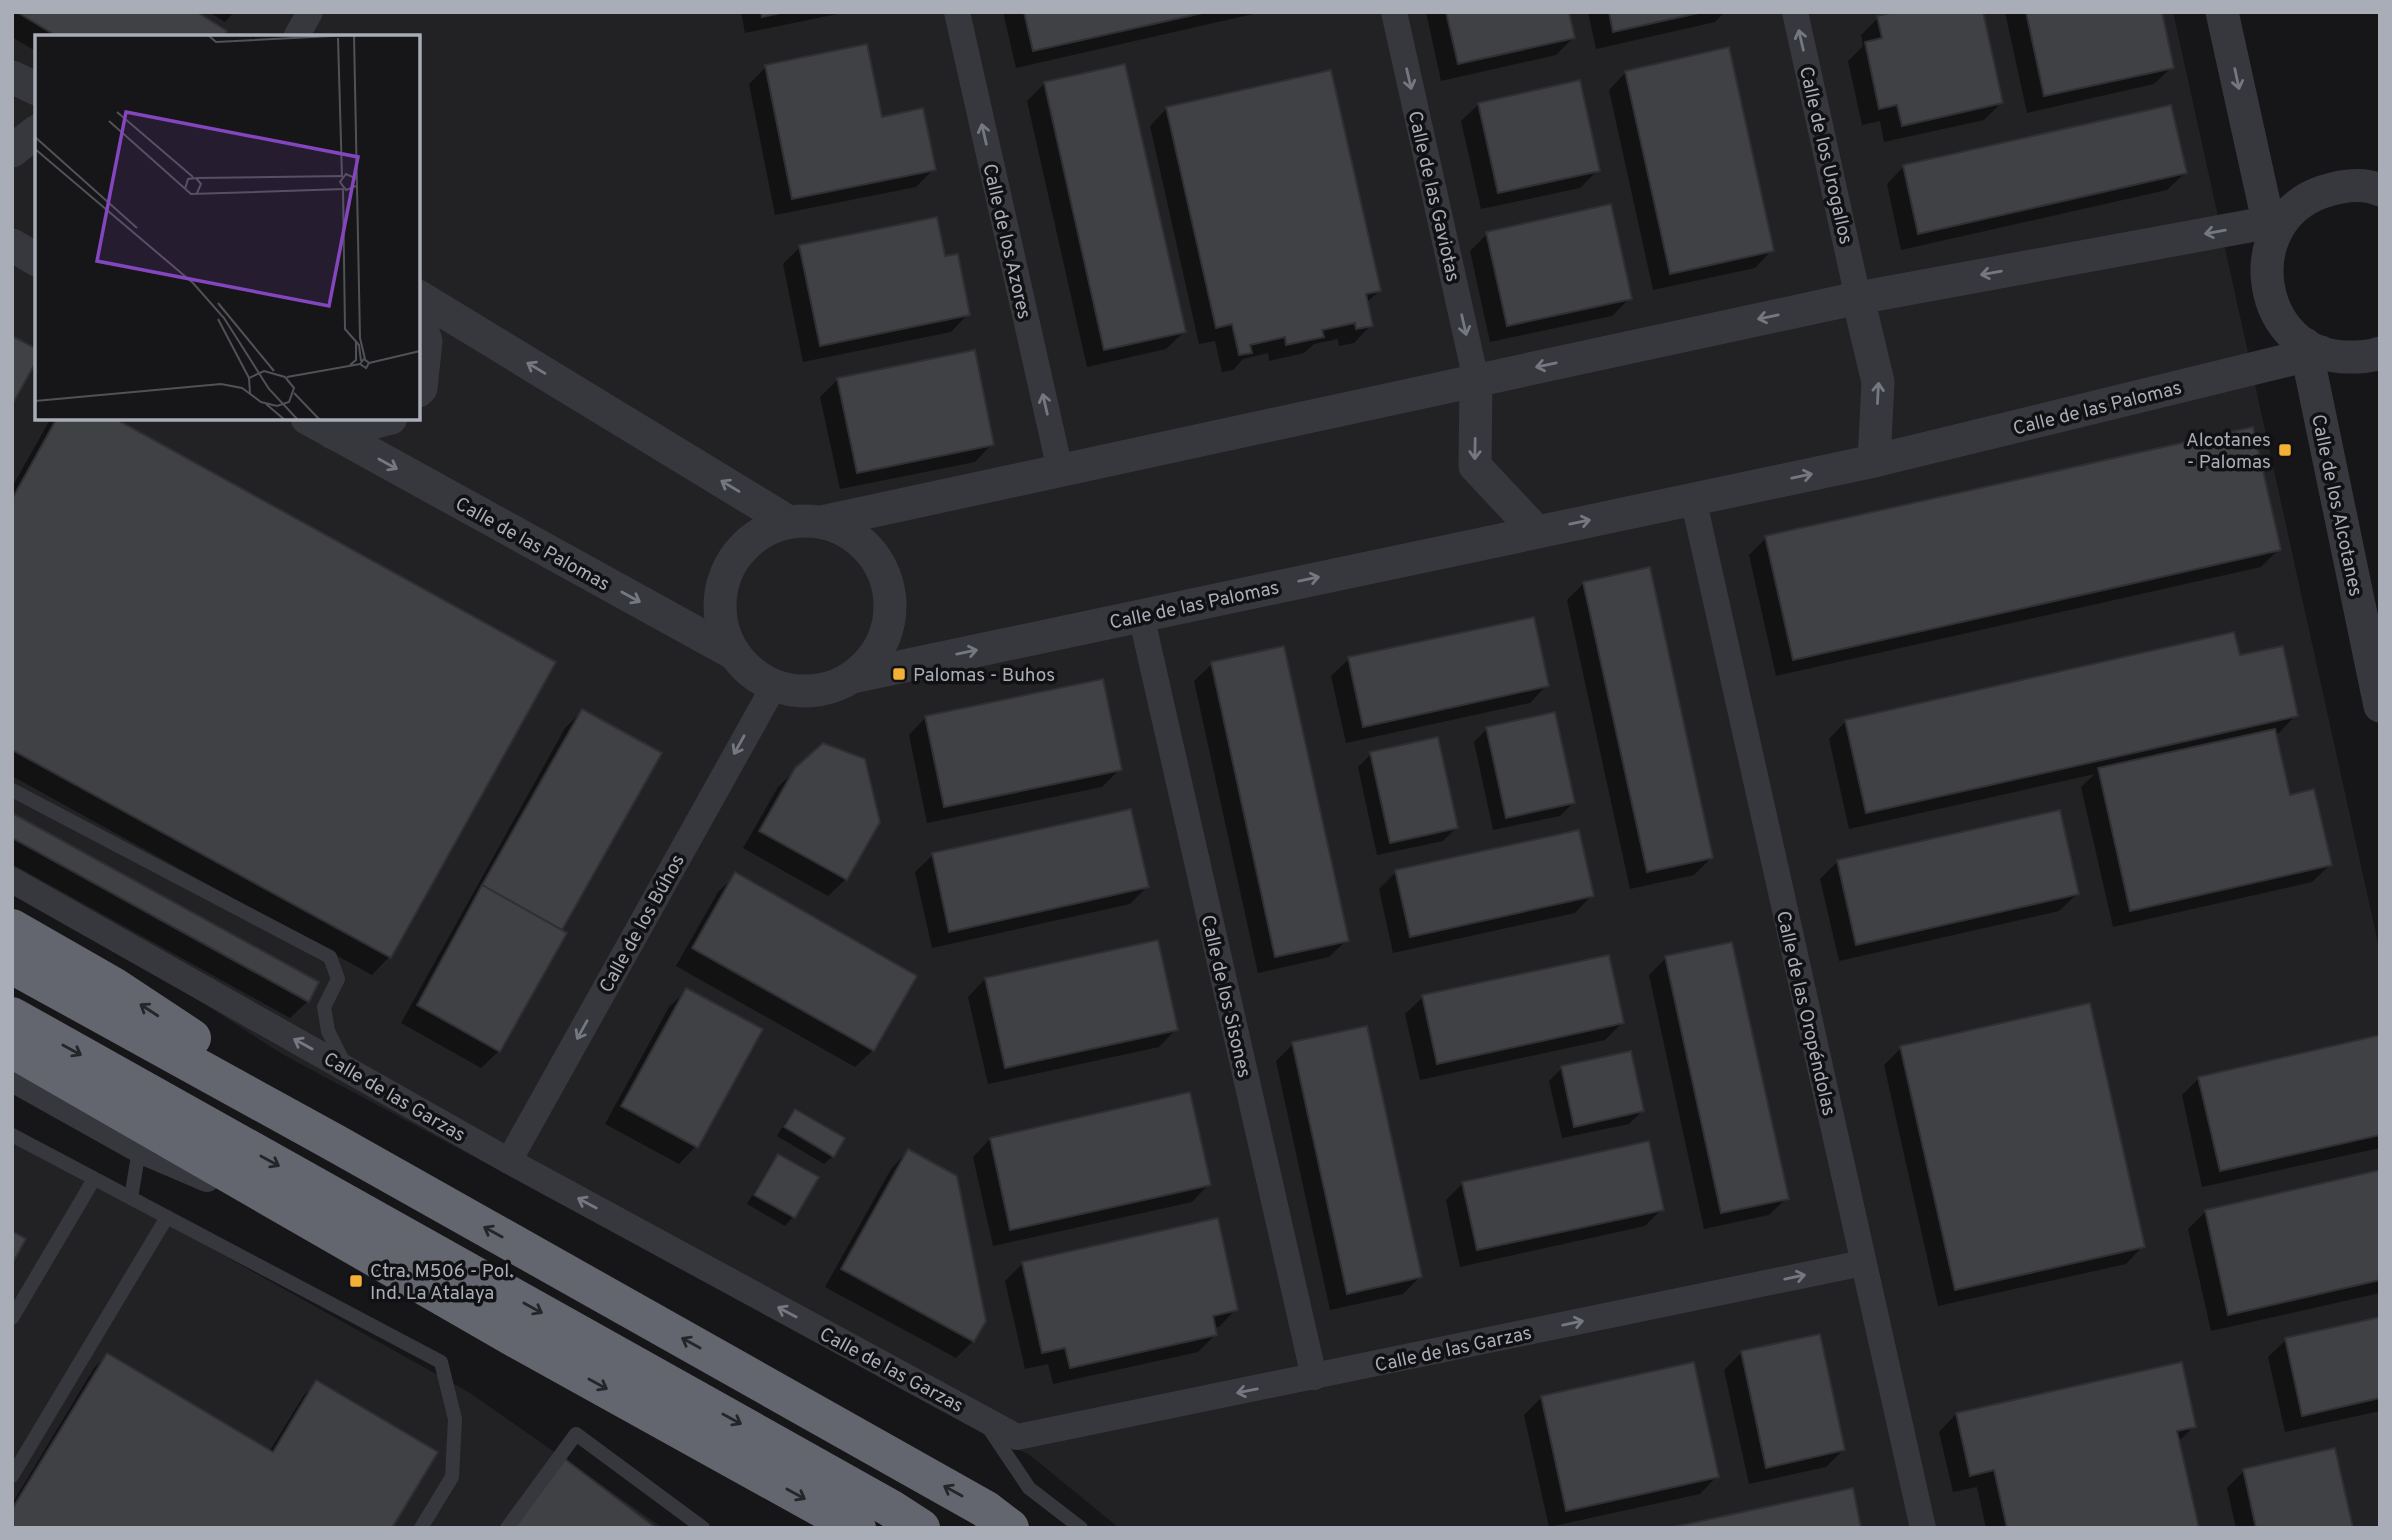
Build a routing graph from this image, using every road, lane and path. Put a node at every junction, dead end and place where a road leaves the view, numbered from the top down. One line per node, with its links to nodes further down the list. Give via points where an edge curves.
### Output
1 (310, 12): 6 (street)
2 (957, 12): 25 (street, Calle de los Azores, one-way to 2)
3 (1394, 12): 20 (street, Calle de las Gaviotas, one-way to 20)
4 (1795, 12): 16 (street, Calle de los Urogallos, one-way to 4)
5 (2222, 12): 12 (street, one-way to 12)
6 (297, 35)
7 (12, 77): 8 (street)
8 (35, 88)
9 (35, 133): 10 (street)
10 (12, 151)
11 (2380, 190): 12 (street, via 2339,186 2307,197)
12 (2274, 227): 16 (street, one-way to 16); 18 (street, via 2267,252 2267,287 2280,320)
13 (12, 245): 14 (street)
14 (35, 259)
15 (420, 297): 27 (street, one-way to 15)
16 (1858, 298): 20 (street, one-way to 20); 24 (street, one-way to 16, via 1878,382)
17 (420, 322): 21 (street, via 426,341)
18 (2311, 351): 19 (street, via 2336,357); 24 (street, Calle de las Palomas); 34 (street, Calle de los Alcotanes)
19 (2380, 353)
20 (1476, 380): 25 (street); 29 (street, one-way to 29, via 1475,466)
21 (420, 389)
22 (373, 420): 23 (street, Calle de las Palomas)
23 (320, 426): 31 (street, Calle de las Palomas, one-way to 31)
24 (1874, 461): 26 (street, Calle de las Palomas, one-way to 24)
25 (1060, 470): 28 (street)
26 (1693, 498): 29 (street, Calle de las Palomas, one-way to 26); 50 (street, Calle de las Oropéndolas)
27 (789, 522): 28 (street); 31 (street, via 762,531 741,549 726,572 719,600 722,627)
28 (822, 522): 32 (street, via 849,532 871,551 886,575 891,604 887,632 874,658)
29 (1536, 531): 30 (street, Calle de las Palomas, one-way to 29)
30 (1141, 615): 32 (street, Calle de las Palomas, one-way to 30); 53 (street, Calle de los Sisones)
31 (733, 653): 33 (street, via 751,673)
32 (852, 677): 33 (street, via 827,689 800,691)
33 (774, 686): 46 (street, Calle de los Búhos, one-way to 46)
34 (2380, 706)
35 (12, 790): 41 (lane, via 330,957 338,979 324,1007 328,1031)
36 (12, 880): 41 (street, Calle de las Garzas, one-way to 36)
37 (12, 928): 44 (highway, one-way to 37, via 271,1089 115,987)
38 (12, 965): 44 (highway)
39 (12, 1016): 60 (highway, one-way to 60)
40 (12, 1049): 52 (highway)
41 (347, 1069): 46 (street, Calle de las Garzas)
42 (12, 1079): 45 (street)
43 (12, 1135): 47 (lane)
44 (335, 1143): 61 (highway, one-way to 44, via 985,1509)
45 (139, 1150): 48 (lane); 52 (street, via 227,1187)
46 (509, 1161): 54 (street, Calle de las Garzas, one-way to 46)
47 (94, 1179): 48 (lane); 51 (lane)
48 (131, 1198): 49 (lane)
49 (167, 1217): 55 (lane); 56 (lane, via 441,1362 455,1419 452,1477)
50 (1863, 1263): 53 (street, Calle de las Garzas, one-way to 50); 63 (street, Calle de las Oropéndolas)
51 (12, 1318)
52 (516, 1339): 59 (highway, one-way to 59)
53 (1314, 1377): 54 (street, Calle de las Garzas, one-way to 54, via 1017,1437)
54 (981, 1417): 62 (lane, via 1029,1488)
55 (12, 1476)
56 (421, 1528)
57 (507, 1528): 58 (lane, via 576,1434)
58 (703, 1528)
59 (857, 1528)
60 (921, 1528)
61 (1010, 1528)
62 (1081, 1528)
63 (1923, 1528)

